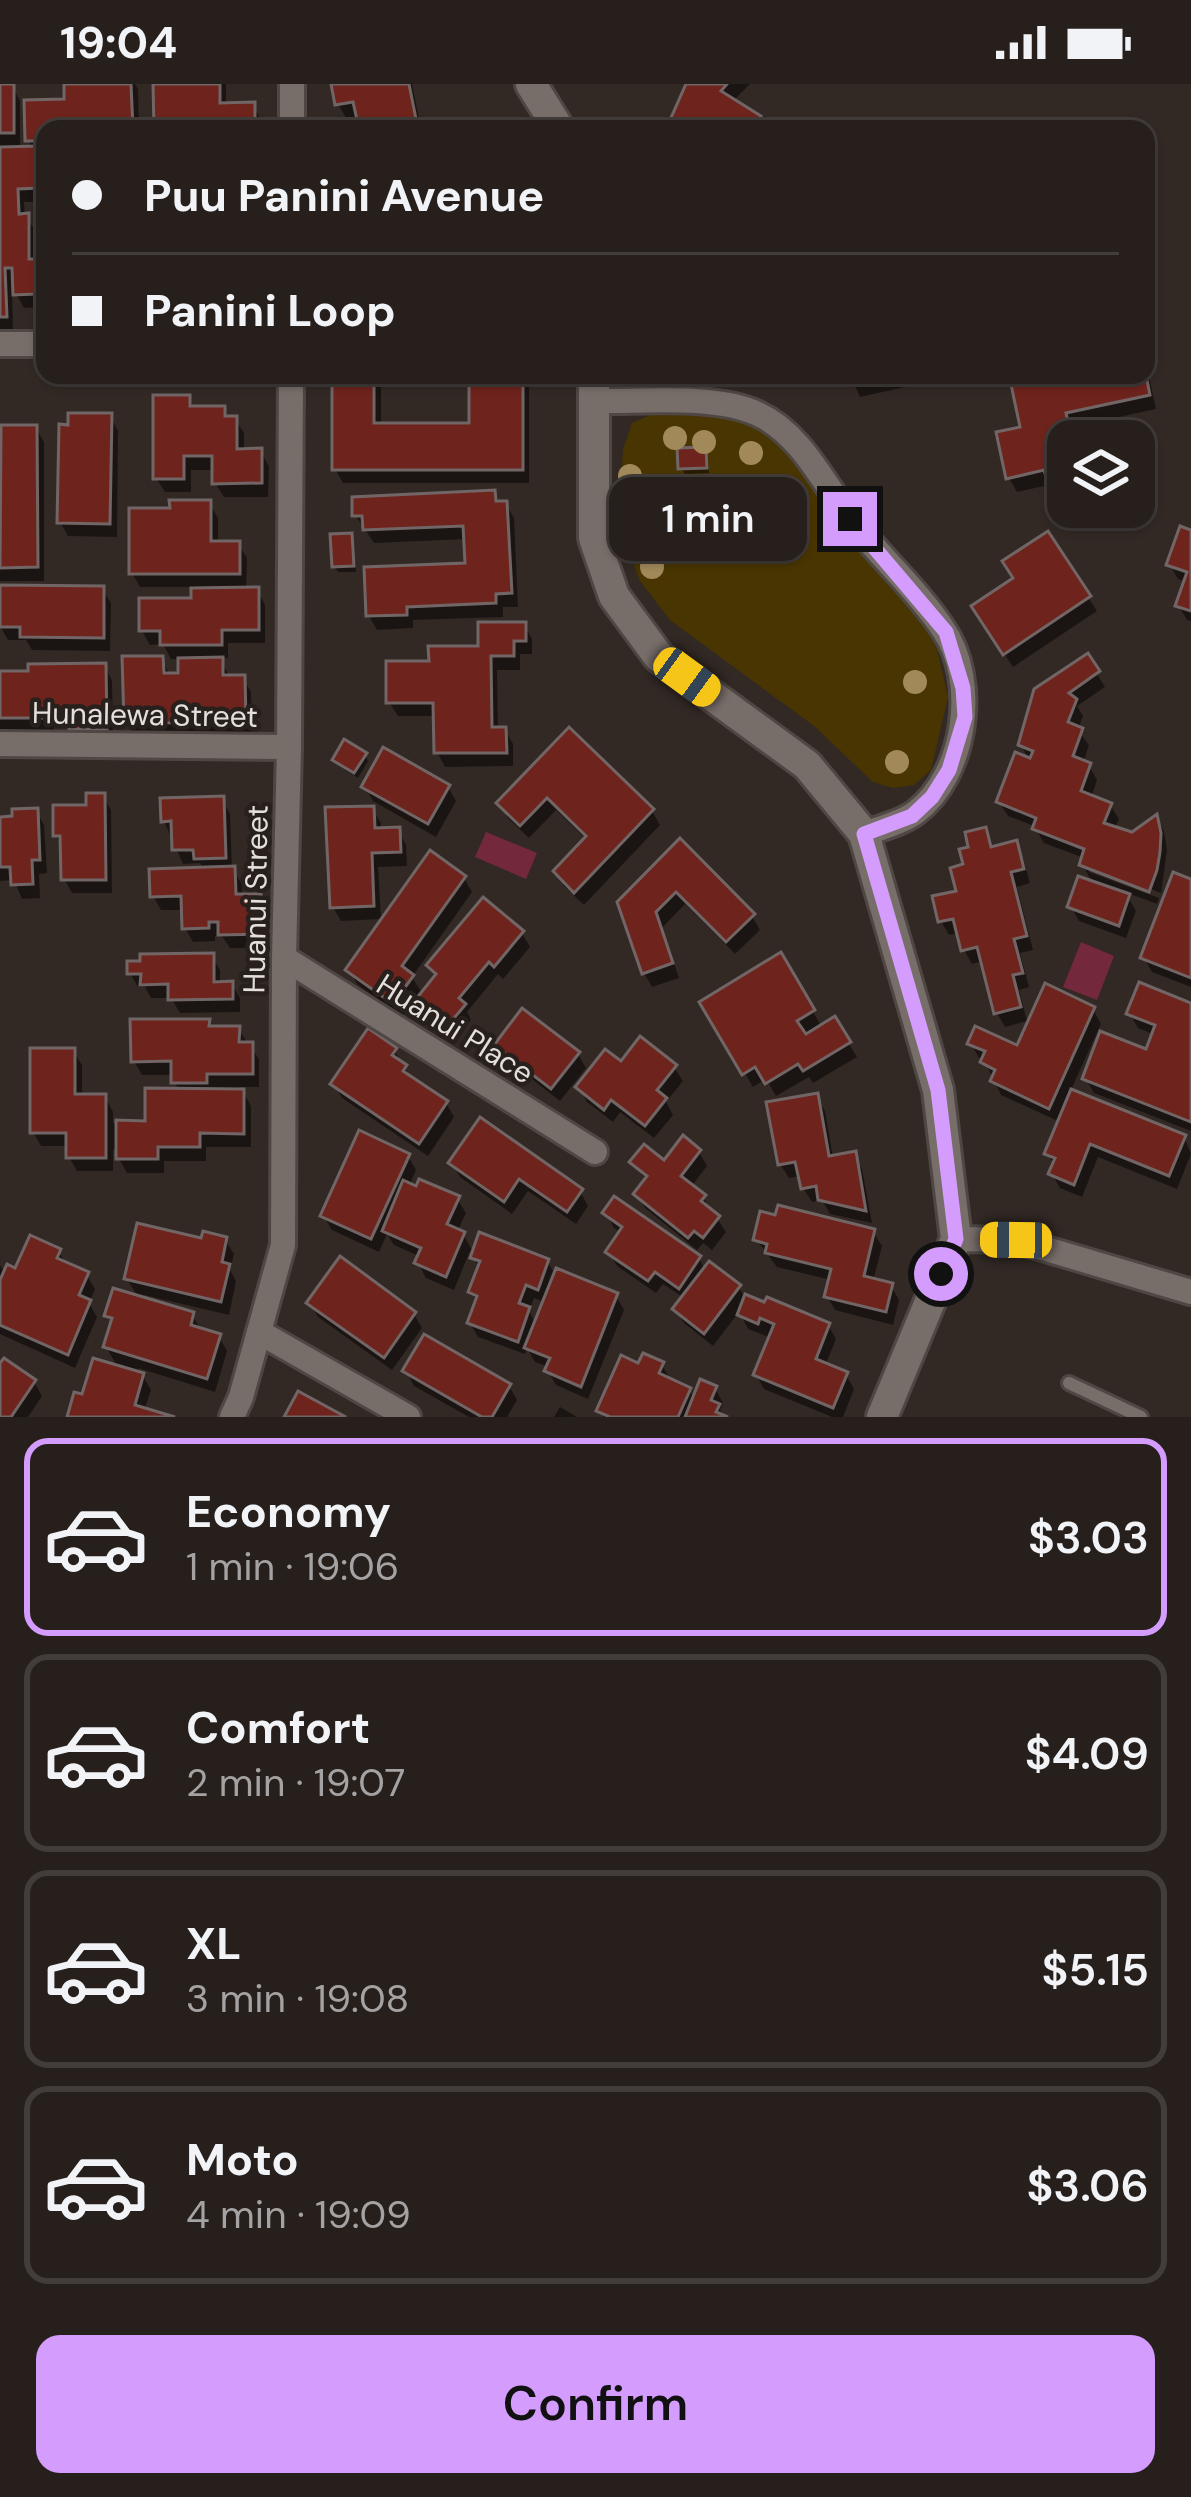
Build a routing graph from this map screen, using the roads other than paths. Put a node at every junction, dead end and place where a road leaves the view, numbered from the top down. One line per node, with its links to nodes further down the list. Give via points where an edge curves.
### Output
1 (292, 84): 3 (street)
2 (542, 88): 4 (street)
3 (292, 120)
4 (555, 120)
5 (0, 344): 6 (street)
6 (36, 344)
7 (291, 384): 10 (street, Huanui Street)
8 (594, 388): 11 (street, via 593,538 614,596 658,657 807,765); 11 (street, via 736,405 779,425 946,632 965,717 949,770 912,816)
9 (0, 744): 10 (street, Hunalewa Street)
10 (289, 747): 12 (street, Huanui Street)
11 (864, 834): 14 (street, via 938,1090)
12 (284, 958): 13 (street, Huanui Place); 16 (street, Huanui Street, via 283,1245)
13 (595, 1152)
14 (956, 1239): 15 (street, via 1016,1240); 20 (street)
15 (1191, 1292)
16 (259, 1332): 18 (street, Huanui Street); 19 (street)
17 (1069, 1383): 21 (lane)
18 (232, 1417)
19 (408, 1417)
20 (882, 1417)
21 (1141, 1417)

